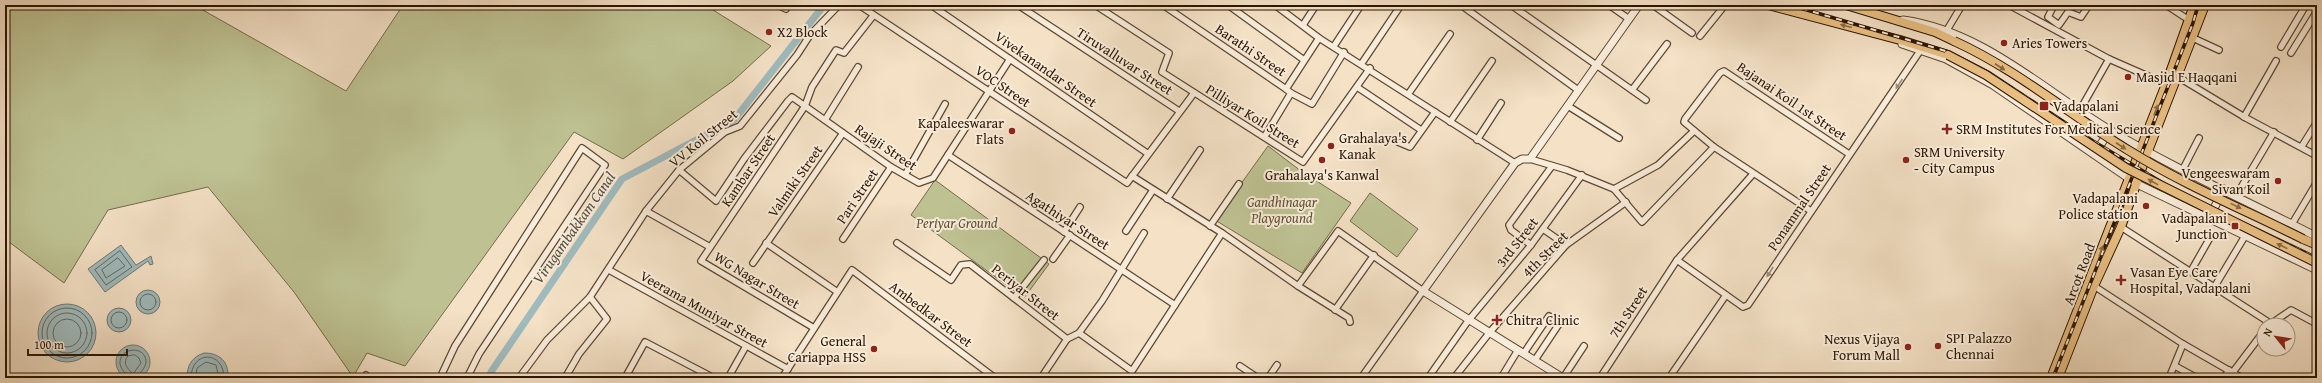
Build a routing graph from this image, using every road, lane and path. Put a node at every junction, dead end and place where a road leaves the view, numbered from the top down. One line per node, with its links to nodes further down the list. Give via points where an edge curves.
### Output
1 (778, 5): 2 (street, via 786,9)
2 (787, 5)
3 (839, 5): 104 (street, VV Koil Street, via 810,35 740,126 725,132)
4 (859, 5): 31 (street, VOC Street)
5 (931, 5): 50 (street, Vivekanandar Street)
6 (1018, 5): 74 (street, Tiruvalluvar Street)
7 (1095, 5): 66 (street, Pilliyar Koil Street, via 1169,53 1162,72)
8 (1162, 5): 65 (street, Barathi Street)
9 (1228, 5): 52 (street)
10 (1316, 5): 35 (street)
11 (1361, 5): 44 (street)
12 (1401, 5): 55 (street)
13 (1461, 5): 62 (street)
14 (1511, 5): 56 (street)
15 (1610, 5): 33 (street)
16 (1639, 5): 33 (street)
17 (1653, 5): 37 (street)
18 (1725, 5): 39 (street)
19 (1768, 5): 40 (main road, one-way to 19)
20 (1846, 5): 32 (main road)
21 (1962, 5): 36 (street)
22 (2009, 5): 51 (street)
23 (2054, 5): 24 (street, via 2048,18 2059,24 2068,12 2081,17)
24 (2089, 5)
25 (2166, 5): 34 (street)
26 (2194, 5): 34 (main road)
27 (2205, 5): 42 (main road)
28 (2306, 5): 45 (street)
29 (1278, 6): 35 (street)
30 (2317, 11): 49 (street)
31 (873, 16): 64 (street, VOC Street); 71 (street, Kambar Street, via 844,53 836,50 812,87)
32 (1890, 18): 36 (street, via 1920,22); 140 (main road, one-way to 140, bridge, via 1935,32 1974,50 2129,151 2182,181)
33 (1629, 19): 56 (street)
34 (2189, 20): 60 (main road)
35 (1303, 25): 41 (street)
36 (1947, 30): 73 (street, via 2002,58)
37 (1692, 33)
38 (1450, 34): 67 (street)
39 (1700, 36)
40 (1884, 36): 48 (street); 147 (main road, one-way to 40, bridge, via 2126,168 1980,72 1948,56)
41 (1319, 38): 44 (street); 52 (street)
42 (2193, 38): 46 (street); 59 (main road)
43 (1666, 44): 63 (street)
44 (1334, 46): 47 (street)
45 (2281, 47)
46 (2219, 50)
47 (1344, 52): 55 (street); 65 (street, Barathi Street, via 1312,104)
48 (1920, 52): 95 (street, Ponammal Street, one-way to 95); 97 (street, via 1946,59 1993,85)
49 (2292, 53)
50 (1010, 59): 64 (street); 94 (street, Vivekanandar Street)
51 (2109, 59): 60 (street); 73 (street)
52 (1304, 60): 65 (street)
53 (1492, 61): 78 (street)
54 (2276, 62): 76 (street)
55 (1362, 63): 58 (street)
56 (1596, 66): 62 (street); 63 (street)
57 (858, 67): 77 (street)
58 (1370, 68): 61 (street, Pilliyar Koil Street); 67 (street)
59 (2178, 77): 76 (street); 92 (main road)
60 (2166, 84): 92 (main road, one-way to 60)
61 (1357, 87): 80 (street); 85 (street, Pilliyar Koil Street, via 1303,162)
62 (1578, 90): 72 (street)
63 (1632, 90): 68 (street)
64 (989, 91): 96 (street); 108 (street, VOC Street, via 1127,183)
65 (1289, 91): 85 (street)
66 (1194, 93): 74 (street); 85 (street, Pilliyar Koil Street)
67 (1409, 93): 75 (street)
68 (1646, 100)
69 (1501, 103): 88 (street)
70 (945, 104): 106 (street)
71 (806, 106): 77 (street, Rajaji Street); 104 (street, Rajaji Street, via 792,97 716,200); 141 (street, Kambar Street)
72 (1568, 106): 86 (street); 99 (street)
73 (2080, 110): 81 (street)
74 (1179, 111): 94 (street)
75 (1435, 112): 78 (street); 80 (street)
76 (2244, 116): 83 (street)
77 (824, 120): 84 (street, Rajaji Street)
78 (1450, 122): 88 (street)
79 (2317, 122): 90 (street)
80 (1422, 130): 89 (street, via 1410,147)
81 (2110, 130): 92 (street); 97 (street)
82 (1694, 131): 91 (street); 95 (street, Bajanai Koil 1st Street, via 1684,122 1724,71); 113 (street, via 1658,166)
83 (2274, 132): 90 (street); 116 (street)
84 (843, 133): 102 (street, Rajaji Street); 136 (street, Valmiki Street)
85 (1264, 136)
86 (1619, 138)
87 (2199, 138): 103 (street)
88 (1477, 140): 100 (street)
89 (1398, 142)
90 (2302, 146): 98 (street)
91 (1714, 147): 105 (street); 118 (street, via 1642,222)
92 (2144, 148): 103 (street); 109 (main road, Arcot Road); 112 (main road, Arcot Road)
93 (1200, 150): 117 (street)
94 (1147, 153): 108 (street)
95 (1849, 154): 121 (street, Ponammal Street)
96 (948, 155): 106 (street, Rajaji Street, via 933,178 923,183); 128 (street, Agathiyar Street)
97 (2094, 155): 109 (street)
98 (2317, 156)
99 (1530, 159): 100 (street, via 1522,159); 101 (street)
100 (1515, 163): 156 (street)
101 (1552, 166): 107 (street); 138 (street, via 1509,225 1511,230)
102 (891, 167): 106 (street, Rajaji Street); 135 (street, Pari Street)
103 (2183, 169): 114 (street)
104 (679, 170): 120 (street, VV Koil Street)
105 (1753, 174): 121 (street); 145 (street, 7th Street)
106 (905, 175)
107 (1582, 175): 113 (street); 126 (street, 3rd Street)
108 (1132, 176): 115 (street)
109 (2128, 177): 112 (street); 162 (main road, Arcot Road, one-way to 109)
110 (2317, 182): 123 (street)
111 (1239, 184): 124 (street)
112 (2137, 184): 122 (street); 125 (main road, Arcot Road)
113 (1614, 189): 118 (street)
114 (2224, 189): 116 (street); 122 (street)
115 (1153, 190): 117 (street); 127 (street)
116 (2236, 196): 123 (street)
117 (1167, 199): 124 (street)
118 (1626, 202): 139 (street, 4th Street)
119 (1080, 207): 128 (street)
120 (646, 211): 141 (street); 149 (street, VV Koil Street)
121 (1811, 211): 157 (street, Ponammal Street, one-way to 157, via 1748,305 1743,306)
122 (2209, 218): 133 (street)
123 (2292, 224): 134 (street)
124 (1210, 226): 130 (street)
125 (2122, 227): 151 (street); 153 (main road, Arcot Road)
126 (1543, 229): 138 (street, 3rd Street); 139 (street)
127 (1126, 231)
128 (1064, 232): 131 (street, Agathiyar Street)
129 (1144, 233): 148 (street)
130 (1222, 233): 152 (street); 160 (street)
131 (1070, 235): 144 (street); 148 (street, Agathiyar Street)
132 (2211, 236): 151 (street)
133 (2245, 236): 150 (street); 154 (street)
134 (2317, 237)
135 (843, 239)
136 (766, 243): 146 (street, Valmiki Street); 155 (street)
137 (897, 243): 159 (street, Periyar Street, via 951,280 961,265 970,264)
138 (1531, 245): 165 (street, 3rd Street)
139 (1566, 245): 169 (street, 4th Street)
140 (2317, 245)
141 (710, 247): 168 (street, WG Nagar Street, via 701,261)
142 (1374, 255): 152 (street, via 1338,231); 156 (street); 161 (street)
143 (1044, 260): 159 (street)
144 (1053, 260)
145 (1677, 260): 157 (street, Ponammal Street); 200 (street, 7th Street)
146 (752, 263)
147 (2317, 263)
148 (1121, 269): 160 (street, Agathiyar Street); 170 (street)
149 (609, 270): 158 (street, VV Koil Street); 174 (street, Veerama Muniyar Street)
150 (2317, 270)
151 (2191, 271): 154 (street)
152 (1298, 286): 161 (street)
153 (2094, 286): 162 (main road, Arcot Road); 173 (street)
154 (2215, 286): 163 (street)
155 (836, 291): 168 (street); 191 (street, Ambedkar Street, via 852,270)
156 (1423, 291): 165 (street); 195 (street)
157 (1726, 295): 201 (street)
158 (590, 297): 185 (street, VV Koil Street, via 548,340); 186 (street, via 607,319 579,354)
159 (1014, 298): 171 (street, Periyar Street)
160 (1175, 305): 170 (street, via 1132,371)
161 (1335, 310): 166 (street, via 1349,318)
162 (2081, 313): 202 (main road, Arcot Road)
163 (2259, 317)
164 (2280, 317): 167 (street, via 2291,310)
165 (1468, 320): 169 (street); 196 (street, 3rd Street)
166 (1350, 322)
167 (2317, 324)
168 (814, 328): 181 (street)
169 (1490, 332): 176 (street); 197 (street, 4th Street)
170 (1079, 333): 171 (street)
171 (1067, 339): 192 (street)
172 (2256, 341): 182 (street)
173 (2183, 344): 180 (street); 182 (street)
174 (746, 346): 181 (street, Veerama Muniyar Street); 189 (street)
175 (1584, 346): 199 (street)
176 (1521, 352): 177 (street); 177 (street, via 1549,316 1552,316 1559,324); 198 (street)
177 (1535, 360): 199 (street)
178 (1278, 365): 194 (street)
179 (1240, 366): 193 (street)
180 (2175, 366): 203 (street); 204 (street)
181 (788, 369): 190 (street)
182 (2231, 371): 205 (street); 206 (street)
183 (440, 378): 184 (street, via 455,346 582,148 605,165 479,354)
184 (467, 378)
185 (519, 378)
186 (565, 378)
187 (625, 378): 188 (street, via 645,342)
188 (714, 378)
189 (728, 378)
190 (782, 378)
191 (995, 378)
192 (1042, 378)
193 (1258, 378)
194 (1268, 378)
195 (1361, 378)
196 (1428, 378)
197 (1454, 378)
198 (1501, 378)
199 (1563, 378)
200 (1600, 378)
201 (1669, 378)
202 (2054, 378)
203 (2169, 378)
204 (2197, 378)
205 (2224, 378)
206 (2242, 378)

